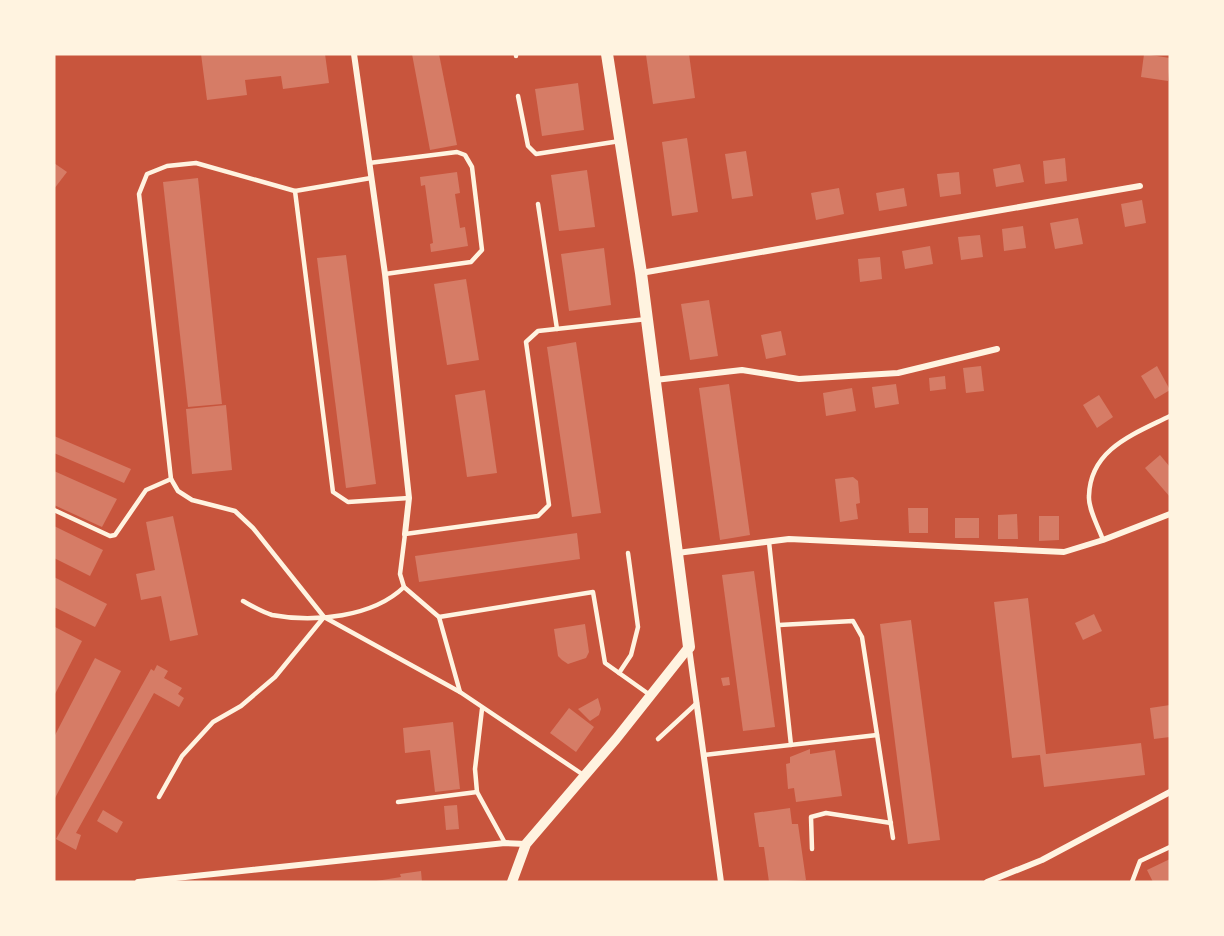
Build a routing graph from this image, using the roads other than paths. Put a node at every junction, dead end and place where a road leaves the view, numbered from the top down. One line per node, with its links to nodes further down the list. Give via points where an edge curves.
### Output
1 (354, 54): 5 (street)
2 (607, 54): 4 (main road)
3 (518, 96): 4 (lane, via 528,146 536,154)
4 (620, 141): 10 (main road)
5 (369, 163): 6 (street); 11 (lane, via 457,152 465,155 472,167 482,250 478,257 471,262)
6 (371, 178): 8 (lane); 11 (street)
7 (1140, 186): 10 (street)
8 (295, 191): 17 (lane, via 196,163 167,166 147,174 139,194); 18 (lane, via 333,492 348,502)
9 (538, 204): 13 (lane)
10 (641, 273): 12 (main road)
11 (385, 274): 18 (street)
12 (647, 319): 13 (lane); 15 (main road)
13 (557, 329): 21 (lane, via 538,332 526,342 549,505 538,516)
14 (997, 349): 15 (street, via 898,373 799,379 742,370)
15 (655, 380): 25 (main road)
16 (1170, 416): 22 (lane, via 1114,444 1095,467 1088,497)
17 (171, 479): 19 (lane, via 147,490 115,535); 28 (lane, via 178,491 192,500 235,511)
18 (409, 498): 21 (street)
19 (54, 510)
20 (1170, 514): 22 (street)
21 (405, 534): 26 (lane, via 399,574)
22 (1103, 540): 23 (street, via 1064,552 1045,553 789,539)
23 (769, 542): 25 (street); 30 (lane)
24 (628, 553): 32 (lane, via 638,627 631,655)
25 (677, 553): 31 (main road)
26 (404, 587): 28 (lane, via 380,606); 29 (lane)
27 (243, 602): 28 (lane, via 270,614)
28 (324, 617): 33 (lane); 44 (lane, via 275,677 242,706 213,722 182,756)
29 (439, 617): 32 (lane, via 593,592 605,663); 33 (lane)
30 (779, 625): 37 (lane, via 853,621 862,637); 39 (lane)
31 (689, 647): 34 (street); 35 (street)
32 (619, 673): 34 (lane)
33 (460, 692): 36 (lane)
34 (650, 695): 41 (street)
35 (697, 703): 38 (lane); 40 (street)
36 (482, 709): 41 (lane); 42 (lane, via 475,769)
37 (877, 735): 39 (lane); 46 (lane)
38 (658, 739)
39 (791, 746): 40 (lane)
40 (704, 755): 54 (street)
41 (585, 776): 49 (street)
42 (477, 792): 45 (lane); 48 (lane)
43 (1170, 792): 55 (street, via 1042,860)
44 (159, 797)
45 (398, 802)
46 (891, 823): 47 (lane); 51 (lane, via 826,813 811,817)
47 (893, 838)
48 (505, 843): 49 (street); 52 (street)
49 (526, 844): 53 (street)
50 (1170, 847): 56 (lane, via 1140,861)
51 (812, 849)
52 (138, 882)
53 (512, 882)
54 (721, 882)
55 (987, 882)
56 (1132, 882)

